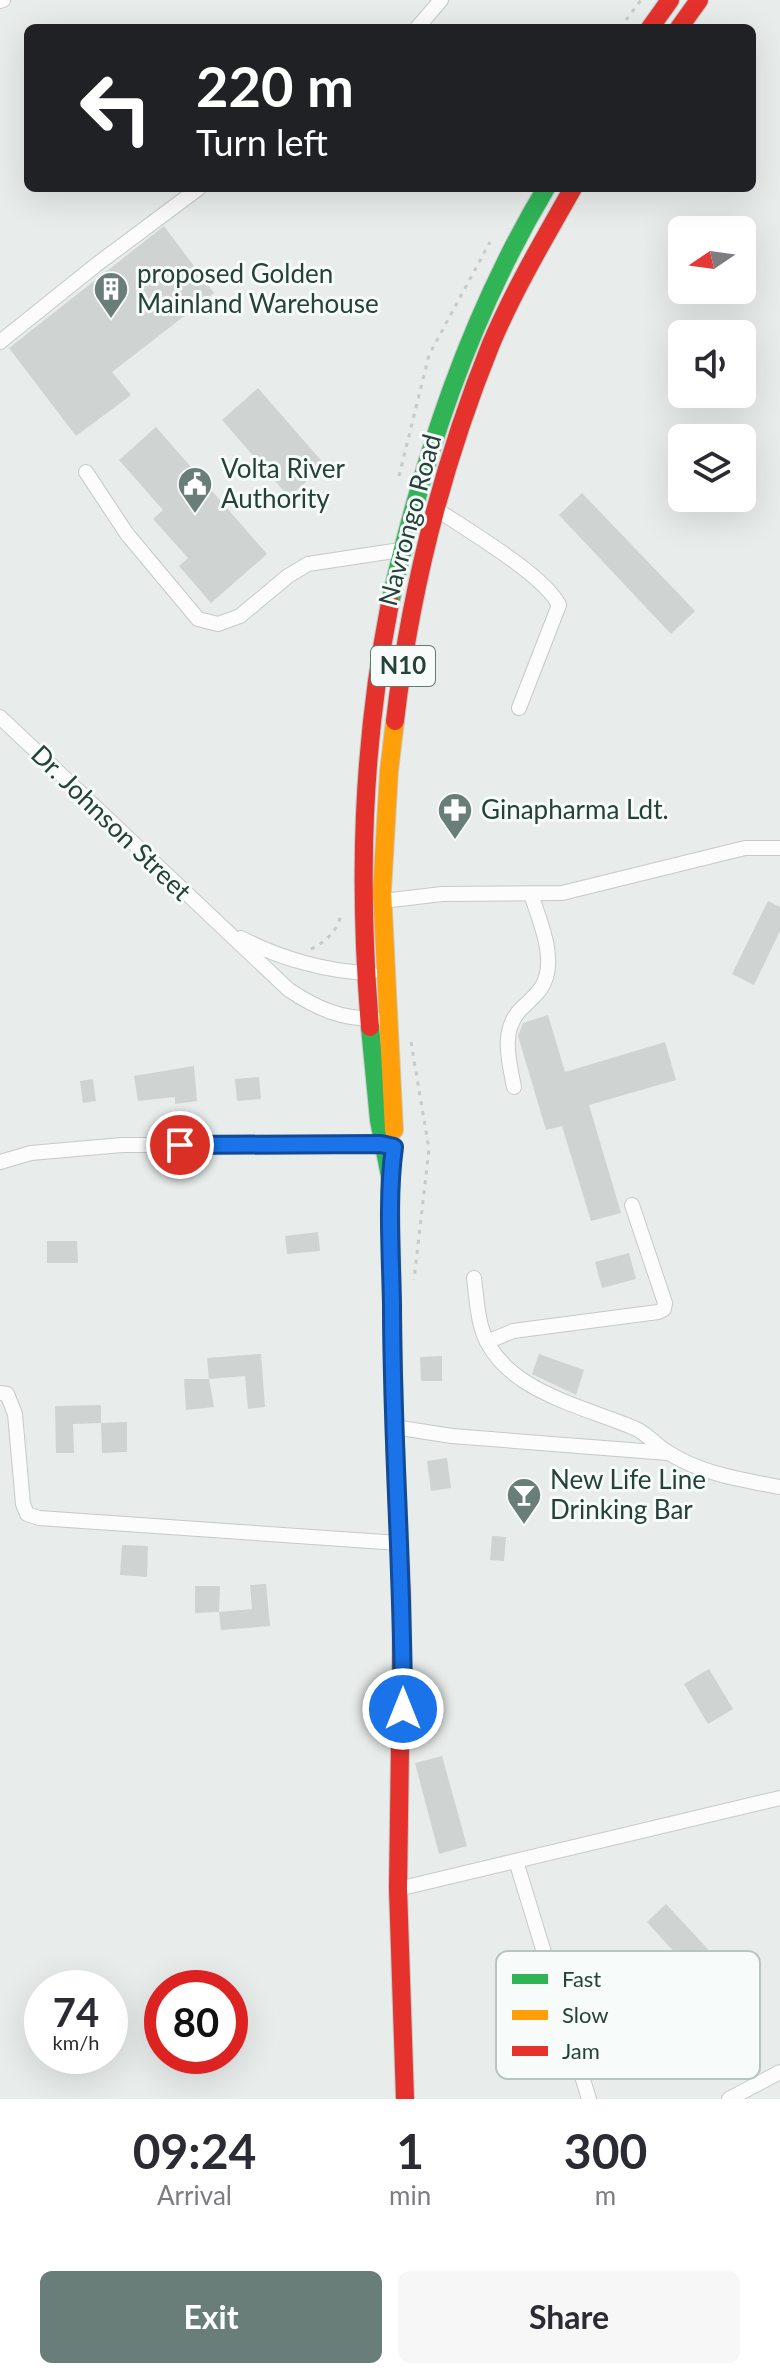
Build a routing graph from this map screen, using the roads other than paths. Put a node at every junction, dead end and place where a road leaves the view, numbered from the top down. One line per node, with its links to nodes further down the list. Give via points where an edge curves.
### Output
1 (441, 0): 4 (street)
2 (670, 0): 5 (highway)
3 (699, 0): 6 (highway)
4 (420, 24)
5 (653, 24)
6 (682, 24)
7 (194, 192): 10 (street)
8 (543, 192): 14 (highway, Navrongo Road / N10, via 467,346 434,430)
9 (571, 192): 12 (highway, Navrongo Road / N10, via 496,332)
10 (0, 342)
11 (86, 472): 14 (street, via 127,534 198,619 218,624 240,616 308,564)
12 (436, 509): 13 (highway, Navrongo Road / N10); 15 (street, via 480,537 554,595 559,605)
13 (427, 546): 14 (street); 19 (highway, Navrongo Road / N10, via 395,712)
14 (401, 550): 21 (highway, Navrongo Road / N10, via 382,641 366,765 361,900)
15 (519, 708)
16 (0, 717): 20 (street, Dr. Johnson Street)
17 (780, 848): 18 (street, via 745,848 562,893)
18 (531, 894): 19 (street, via 442,894); 25 (street, via 547,948 547,977 517,1013 506,1044)
19 (383, 901): 22 (highway, Navrongo Road / N10)
20 (223, 929): 21 (street, Dr. Johnson Street, via 276,955); 23 (street, Dr. Johnson Street, via 309,1003 327,1013)
21 (365, 973): 22 (street, Dr. Johnson Street); 23 (highway, Navrongo Road / N10)
22 (386, 973): 24 (highway, Navrongo Road / N10)
23 (369, 1019): 24 (street, Dr. Johnson Street); 26 (highway, N10)
24 (388, 1019): 26 (highway, Navrongo Road / N10)
25 (514, 1087)
26 (388, 1146): 27 (street, via 122,1145 31,1153); 32 (highway, Navrongo Road / N10)
27 (0, 1162)
28 (632, 1205): 30 (street, via 664,1309 513,1331)
29 (474, 1278): 30 (street)
30 (487, 1342): 33 (street, via 506,1367 551,1397 638,1429)
31 (0, 1393): 35 (street, via 7,1394 15,1414 27,1514)
32 (394, 1427): 33 (street); 35 (highway, N10)
33 (668, 1453): 34 (street, via 707,1471)
34 (780, 1487)
35 (399, 1543): 38 (highway, N10, via 403,1709)
36 (780, 1798): 37 (street)
37 (516, 1861): 38 (street); 39 (street)
38 (398, 1889): 42 (highway, N10)
39 (544, 1951)
40 (780, 2072): 44 (street)
41 (583, 2079): 43 (street)
42 (405, 2099)
43 (589, 2099)
44 (729, 2099)

